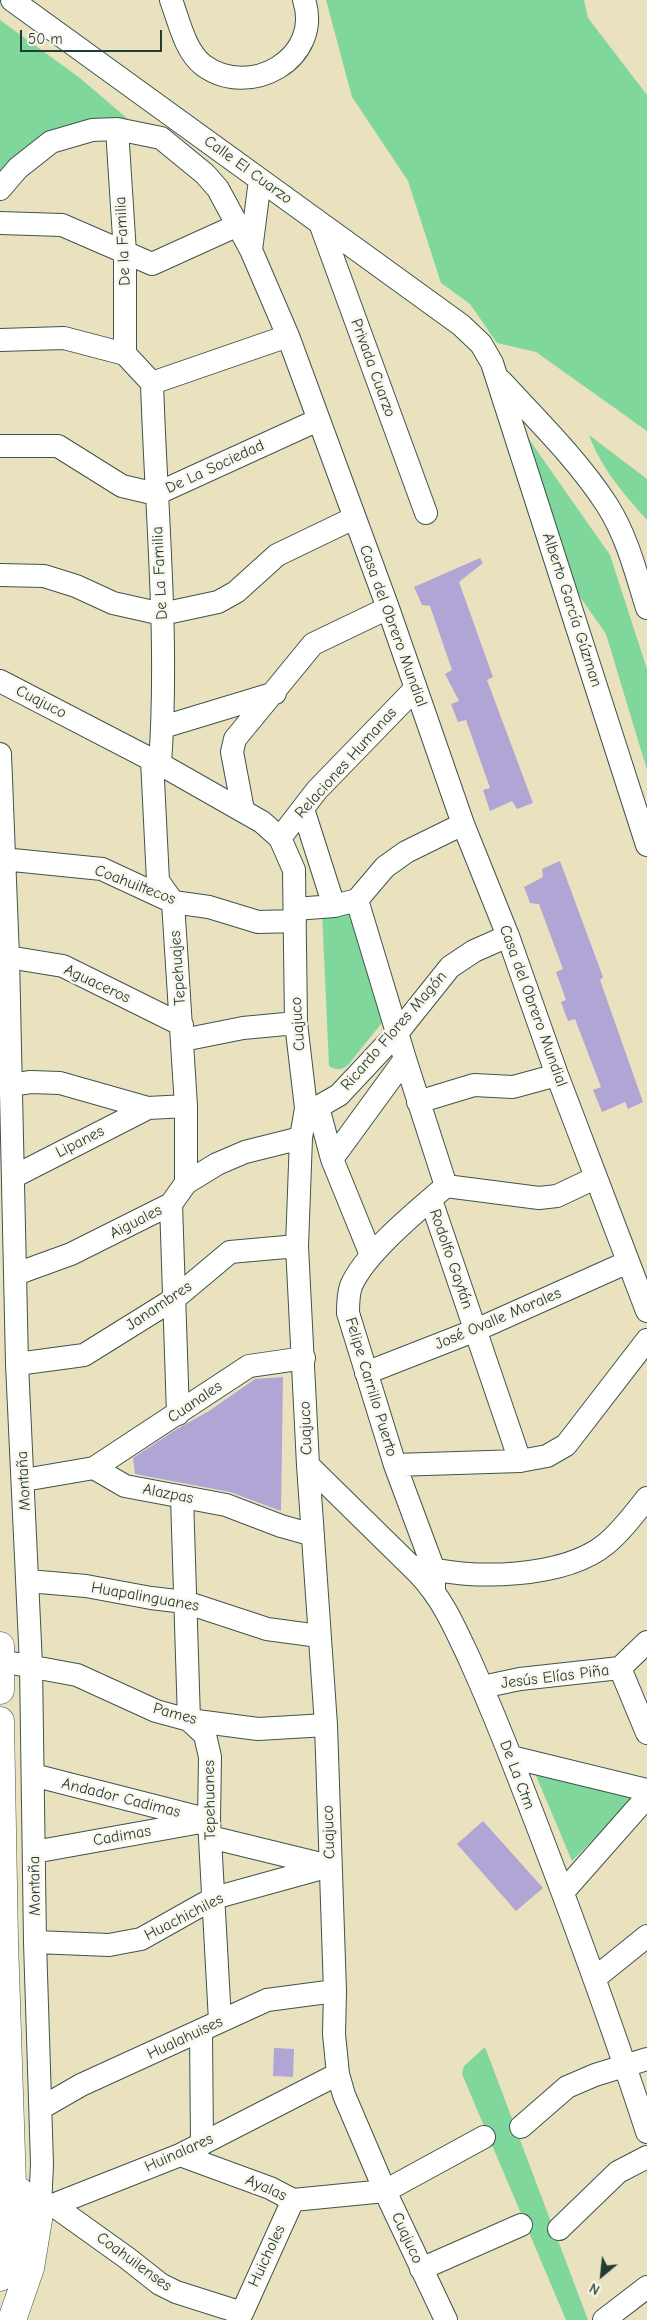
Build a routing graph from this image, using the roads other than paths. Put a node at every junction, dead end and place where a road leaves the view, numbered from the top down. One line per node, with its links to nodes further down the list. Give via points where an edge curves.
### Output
1 (12, 0): 4 (street, Calle El Cuarzo)
2 (171, 0): 3 (street, via 193,54 204,65 220,73 250,78 266,74 287,62 297,51 306,25)
3 (304, 0)
4 (127, 82): 6 (street); 7 (street, Calle El Cuarzo)
5 (117, 129): 6 (street, Casa del Obrero Mundial); 8 (street, Casa del Obrero Mundial, via 92,130 51,142 18,168); 13 (street, De la Familia)
6 (161, 138): 11 (street, Casa del Obrero Mundial, via 205,174 218,189)
7 (260, 180): 10 (street, Calle El Cuarzo); 12 (street)
8 (0, 189)
9 (0, 223): 13 (street, via 62,225)
10 (320, 223): 16 (street, Calle El Cuarzo, via 461,325); 23 (street, Privada Cuarzo)
11 (238, 225): 12 (street, Casa del Obrero Mundial); 13 (street, via 152,264)
12 (250, 250): 14 (street, Casa del Obrero Mundial)
13 (125, 253): 17 (street, De la Familia)
14 (288, 336): 19 (street); 20 (street, Casa del Obrero Mundial)
15 (0, 340): 17 (street, via 64,338)
16 (481, 344): 18 (street, Alberto García Gúzman)
17 (125, 354): 19 (street)
18 (497, 376): 27 (street, Alberto García Gúzman, via 572,459 607,505 624,538); 39 (street, Alberto García Gúzman)
19 (152, 383): 22 (street, De La Familia)
20 (318, 420): 22 (street, De La Sociedad); 24 (street, Casa del Obrero Mundial)
21 (0, 446): 22 (street, De La Sociedad, via 58,446 122,486)
22 (156, 494): 28 (street, De La Familia)
23 (426, 513)
24 (354, 518): 26 (street, Casa del Obrero Mundial); 28 (street, via 277,554 236,592 218,602)
25 (0, 575): 28 (street, via 44,576 113,603)
26 (388, 608): 30 (street, Casa del Obrero Mundial); 31 (street, via 313,644)
27 (647, 608)
28 (162, 614): 32 (street, De La Familia)
29 (0, 681): 34 (street, Cuajuco)
30 (415, 689): 35 (street, Relaciones Humanas, via 317,790); 37 (street, Casa del Obrero Mundial)
31 (275, 693): 32 (street); 36 (street, via 235,739 232,752)
32 (163, 727): 34 (street, De La Familia)
33 (0, 754): 40 (street, Montaña)
34 (156, 762): 36 (street, Cuajuco); 42 (street, via 158,881)
35 (303, 809): 38 (street, Relaciones Humanas); 43 (street)
36 (243, 810): 38 (street, Cuajuco)
37 (463, 824): 41 (street, via 406,852 385,867); 45 (street, Casa del Obrero Mundial)
38 (280, 838): 44 (street, Cuajuco, via 294,870)
39 (647, 845)
40 (3, 859): 42 (street, Coahuiltecos, via 102,869); 46 (street, Montaña)
41 (357, 900): 43 (street, Coahuiltecos); 49 (street)
42 (173, 902): 44 (street, Coahuiltecos, via 209,907 258,922); 48 (street, Tepehuajes)
43 (334, 906): 44 (street, Coahuiltecos)
44 (295, 915): 47 (street, Cuajuco)
45 (508, 936): 49 (street, Ricardo Flores Magón, via 474,951 450,967); 51 (street, Casa del Obrero Mundial)
46 (8, 957): 48 (street, Aguaceros, via 63,966); 52 (street, Montaña)
47 (296, 1023): 48 (street); 56 (street, Cuajuco)
48 (182, 1032): 54 (street, Tepehuajes)
49 (398, 1032): 50 (street, Rodolfo Gaytán); 56 (street, Ricardo Flores Magón, via 339,1095)
50 (405, 1059): 53 (street, Rodolfo Gaytán); 58 (street)
51 (557, 1075): 53 (street, via 513,1087 474,1085); 60 (street, Casa del Obrero Mundial)
52 (10, 1086): 55 (street, Lipanes, via 31,1082 60,1084); 59 (street, Montaña)
53 (418, 1102): 62 (street, Rodolfo Gaytán)
54 (186, 1106): 55 (street, Lipanes); 61 (street, Tepehuajes)
55 (148, 1108): 59 (street, Lipanes)
56 (312, 1108): 57 (street, Cuajuco); 58 (street)
57 (301, 1138): 61 (street, Aiguales, via 245,1152); 64 (street, Cuajuco)
58 (332, 1159): 65 (street)
59 (13, 1177): 67 (street, Montaña)
60 (595, 1178): 62 (street, via 557,1196 539,1198); 66 (street, Casa del Obrero Mundial)
61 (186, 1182): 63 (street, Aiguales)
62 (438, 1193): 65 (street, Felipe Carrillo Puerto); 70 (street, Rodolfo Gaytán)
63 (171, 1204): 67 (street, Aiguales, via 71,1254); 68 (street)
64 (297, 1246): 68 (street, Janambres, via 230,1252); 72 (street, Cuajuco)
65 (372, 1255): 74 (street, Felipe Carrillo Puerto, via 351,1285 348,1299 348,1313)
66 (628, 1262): 69 (street, Casa del Obrero Mundial); 70 (street, José Ovalle Morales)
67 (16, 1274): 73 (street, Montaña)
68 (174, 1300): 73 (street, Janambres, via 84,1355); 76 (street)
69 (647, 1311)
70 (476, 1330): 74 (street, José Ovalle Morales); 77 (street, Rodolfo Gaytán)
71 (647, 1340): 77 (street, Felipe Carrillo Puerto, via 566,1445 547,1456)
72 (304, 1358): 76 (street, Cuanales, via 249,1366); 79 (street, Cuajuco)
73 (18, 1364): 75 (street, Montaña)
74 (366, 1373): 78 (street, Felipe Carrillo Puerto)
75 (10, 1407): 81 (street, Montaña)
76 (178, 1414): 80 (street, Cuanales)
77 (520, 1460): 78 (street, Felipe Carrillo Puerto)
78 (395, 1464): 85 (street, Felipe Carrillo Puerto)
79 (308, 1465): 84 (street, Cuajuco); 85 (street, De La Ctm, via 405,1561)
80 (94, 1468): 81 (street); 82 (street, Alazpas, via 125,1486)
81 (24, 1480): 86 (street, Montaña)
82 (182, 1497): 84 (street, Alazpas, via 226,1505); 87 (street)
83 (647, 1498): 85 (street, via 605,1545 579,1560 522,1574 454,1573)
84 (313, 1535): 88 (street, Cuajuco)
85 (434, 1580): 93 (street, De La Ctm)
86 (28, 1581): 87 (street, Huapalinguanes, via 86,1586); 91 (street, Montaña)
87 (185, 1602): 88 (street, Huapalinguanes, via 268,1629); 95 (street)
88 (318, 1636): 97 (street, Cuajuco)
89 (647, 1642): 92 (street, Jesús Elías Piña)
90 (0, 1654): 91 (street, Pames); 94 (main road)
91 (31, 1665): 95 (street, Pames, via 77,1675 156,1711); 101 (street, Montaña)
92 (620, 1668): 93 (street, Jesús Elías Piña, via 520,1679); 98 (street)
93 (482, 1687): 99 (street, De La Ctm)
94 (0, 1690)
95 (188, 1720): 97 (street, Pames, via 258,1729); 104 (street, Tepehuanes, via 205,1735 210,1757)
96 (0, 1721): 100 (main road, Montaña)
97 (326, 1725): 106 (street, Cuajuco)
98 (647, 1732)
99 (511, 1757): 102 (street); 107 (street, De La Ctm)
100 (0, 1766): 110 (main road, Montaña)
101 (33, 1775): 104 (street, Andador Cadimas); 105 (street, Montaña)
102 (647, 1790)
103 (647, 1798): 107 (street)
104 (210, 1829): 105 (street, Cadimas); 106 (street, Cadimas); 108 (street, Tepehuanes)
105 (34, 1852): 111 (street, Montaña)
106 (330, 1866): 108 (street, Huachichiles); 113 (street, Cuajuco)
107 (563, 1892): 112 (street, De La Ctm)
108 (214, 1898): 111 (street, Huachichiles, via 141,1940 109,1945); 114 (street, Tepehuanes)
109 (647, 1936): 112 (street)
110 (2, 1941): 126 (main road, Montaña)
111 (35, 1942): 119 (street, Montaña)
112 (595, 1978): 117 (street, De La Ctm)
113 (335, 1991): 114 (street, Hualahuises, via 267,2000); 118 (street, Cuajuco, via 334,2034)
114 (220, 2020): 115 (street, Hualahuises)
115 (201, 2032): 119 (street, Hualahuises, via 81,2085); 123 (street)
116 (647, 2059): 117 (street)
117 (626, 2066): 120 (street, via 595,2074 567,2088); 121 (street, De La Ctm)
118 (338, 2074): 123 (street, Huinalares); 127 (street, Cuajuco)
119 (41, 2108): 129 (street, Montaña)
120 (521, 2127)
121 (647, 2132)
122 (484, 2138): 127 (street)
123 (202, 2144): 124 (street, Huinalares)
124 (180, 2155): 128 (street, Ayalas, via 270,2188); 129 (street, Huinalares)
125 (647, 2157): 132 (street, via 618,2172)
126 (12, 2186): 129 (main road); 130 (main road, Montaña)
127 (385, 2191): 128 (street, Ayalas); 133 (street, Cuajuco)
128 (293, 2200): 136 (street, Huicholes)
129 (47, 2206): 130 (street, Huinalares); 136 (street, Coahuilenses, via 120,2252 160,2284); 137 (main road, Montaña)
130 (13, 2214): 134 (main road, Montaña, via 7,2260)
131 (521, 2225): 133 (street)
132 (559, 2229)
133 (421, 2268): 138 (street, Cuajuco)
134 (0, 2277)
135 (647, 2287): 139 (street)
136 (243, 2316)
137 (12, 2320)
138 (446, 2320)
139 (604, 2320)

